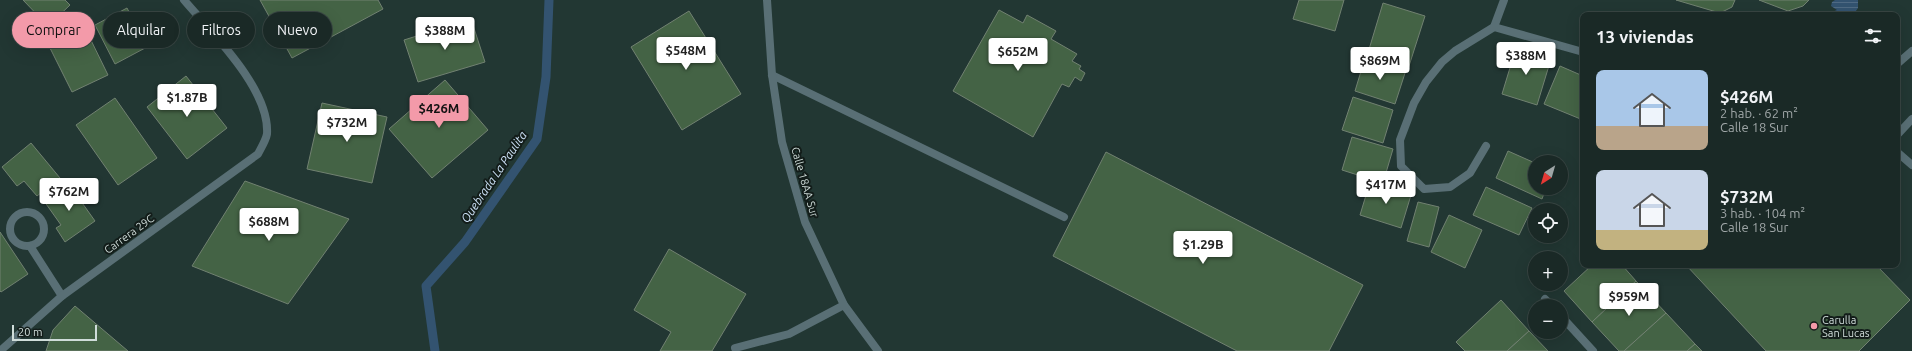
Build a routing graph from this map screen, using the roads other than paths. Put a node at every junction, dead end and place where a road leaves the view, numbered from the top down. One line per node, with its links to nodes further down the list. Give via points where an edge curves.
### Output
1 (184, 0): 16 (street, Carrera 29C, via 250,79 263,105 267,134 258,154)
2 (767, 0): 8 (street, Calle 18AA Sur)
3 (1504, 0): 4 (street)
4 (1494, 27): 5 (street); 11 (street, via 1455,51 1426,82 1414,103 1400,140 1401,166 1424,188 1450,187 1470,173)
5 (1580, 51)
6 (1912, 51): 7 (street)
7 (1900, 61)
8 (772, 75): 14 (street); 17 (street, Calle 18AA Sur, via 782,142 805,222)
9 (1912, 119): 10 (street)
10 (1900, 132)
11 (1486, 146)
12 (1900, 155): 13 (street)
13 (1912, 165)
14 (1064, 217)
15 (30, 246): 15 (street, via 14,242 10,232 12,220 21,213 27,212 38,216 44,225 43,236 36,245); 16 (street)
16 (62, 296): 20 (street, Carrera 29C)
17 (844, 305): 19 (street, via 789,334); 21 (street, Calle 18AA Sur)
18 (1568, 324): 22 (street)
19 (735, 348)
20 (0, 351)
21 (878, 351)
22 (1593, 351)

